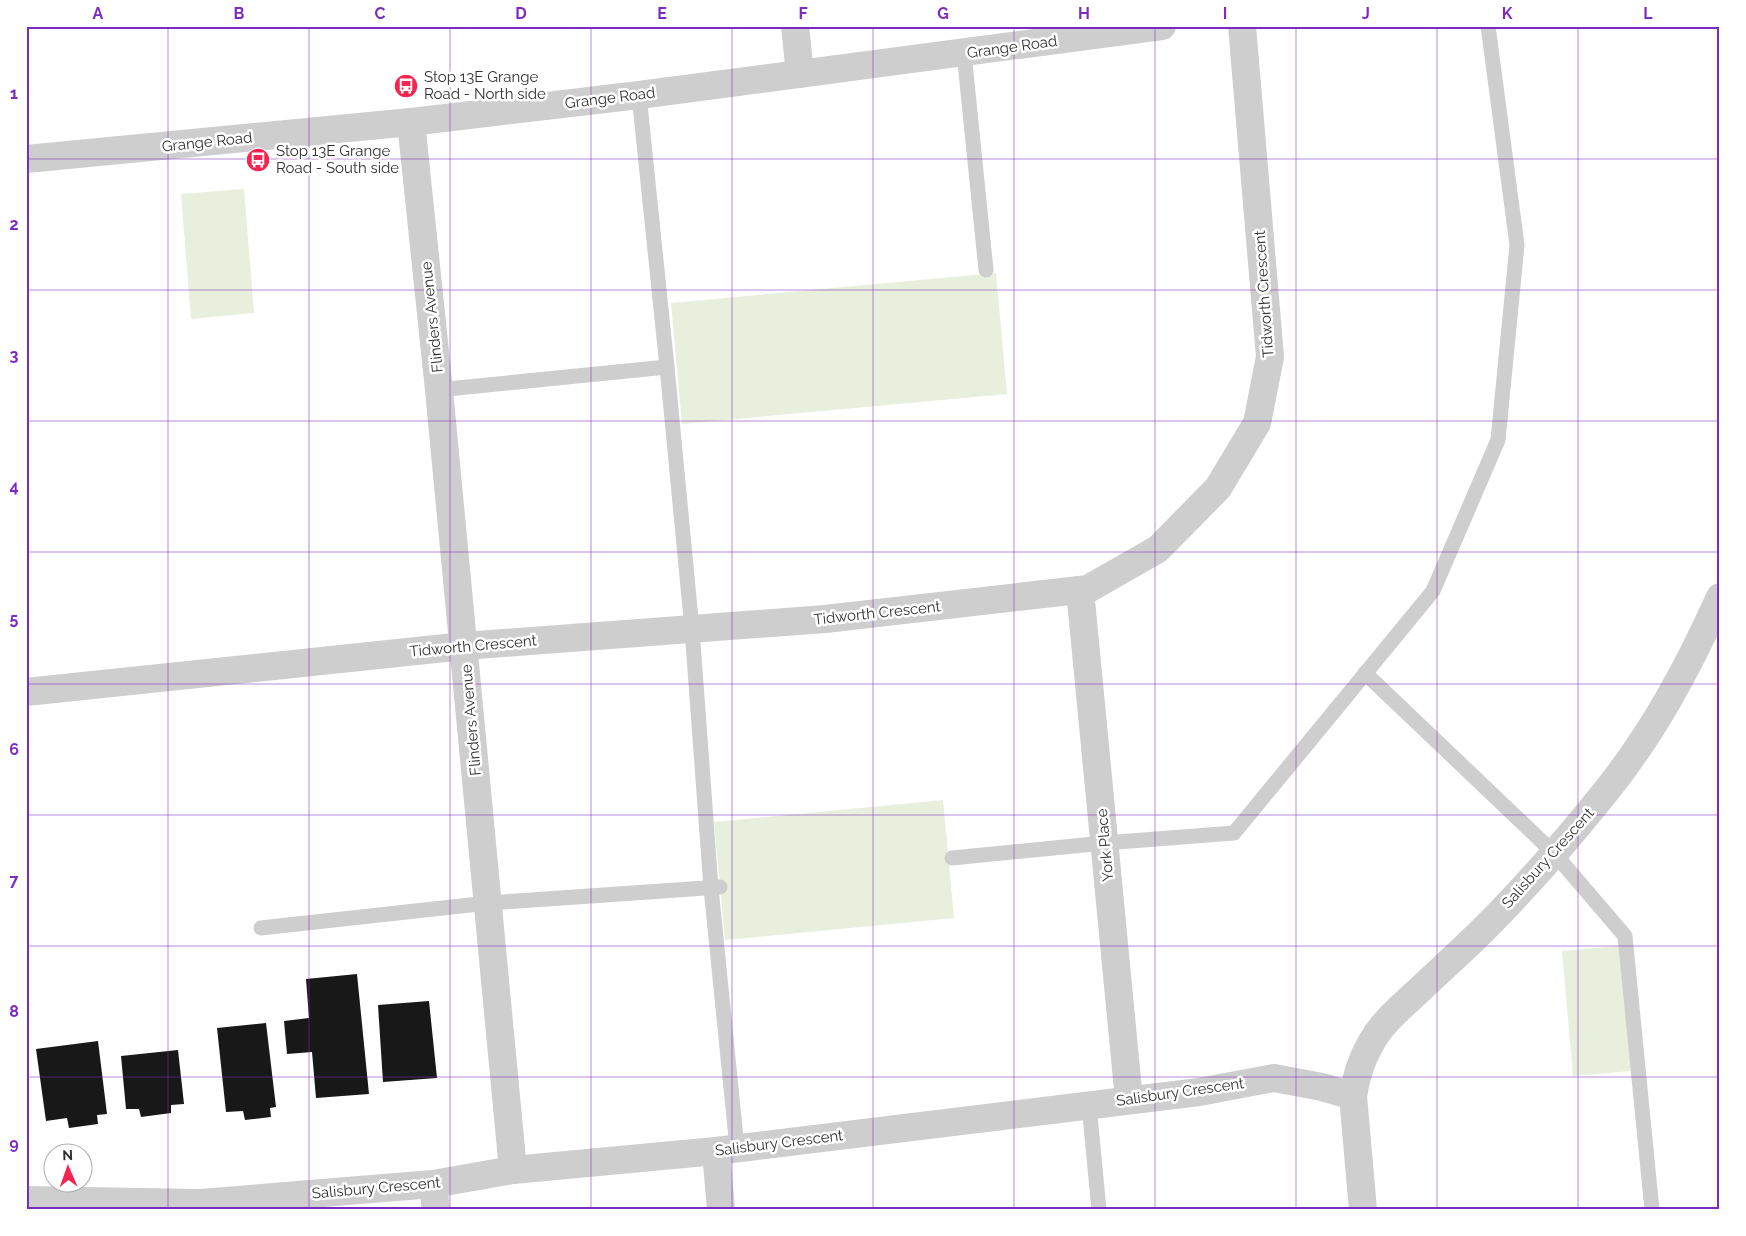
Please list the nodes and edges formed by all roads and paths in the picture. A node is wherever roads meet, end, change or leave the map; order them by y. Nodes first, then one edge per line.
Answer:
1 (795, 26) edge
2 (1162, 26) edge
3 (1242, 26) edge
4 (1488, 26) edge
5 (964, 53) junction
6 (800, 74) junction
7 (639, 95) junction
8 (411, 122) junction
9 (26, 160) edge
10 (986, 270) dead end
11 (667, 367) junction
12 (438, 390) junction
13 (1080, 590) junction
14 (1720, 597) edge
15 (1714, 628) edge
16 (692, 629) junction
17 (464, 646) junction
18 (1365, 673) junction
19 (26, 692) edge
20 (1104, 843) junction
21 (1554, 853) junction
22 (952, 858) dead end
23 (716, 887) junction
24 (488, 903) junction
25 (261, 928) dead end
26 (1129, 1100) junction
27 (1089, 1105) junction
28 (1354, 1108) junction
29 (726, 1149) junction
30 (513, 1170) junction
31 (435, 1197) edge
32 (26, 1200) edge
33 (189, 1206) edge
34 (721, 1210) edge
35 (1099, 1210) edge
36 (1363, 1210) edge
37 (1652, 1210) edge

1 - 6 street
2 - 5 street, Grange Road
3 - 13 street, Tidworth Crescent
4 - 18 lane
5 - 6 street, Grange Road
5 - 10 lane
6 - 7 street, Grange Road
7 - 8 street, Grange Road
7 - 11 lane
8 - 9 street, Grange Road
8 - 12 street, Flinders Avenue
11 - 12 lane
11 - 16 lane
12 - 17 street, Flinders Avenue
13 - 16 street, Tidworth Crescent
13 - 20 street, York Place
14 - 15 street, Salisbury Crescent
15 - 21 street, Salisbury Crescent
16 - 17 street, Tidworth Crescent
16 - 23 lane
17 - 19 street, Tidworth Crescent
17 - 24 street, Flinders Avenue
18 - 20 lane
18 - 21 lane
20 - 22 lane
20 - 26 street, York Place
21 - 28 street, Salisbury Crescent
21 - 37 lane
23 - 24 lane
23 - 29 lane
24 - 25 lane
24 - 30 street, Flinders Avenue
26 - 27 street, Salisbury Crescent
26 - 28 street, Salisbury Crescent
27 - 29 street, Salisbury Crescent
27 - 35 lane
28 - 36 street
29 - 30 street, Salisbury Crescent
29 - 34 street
30 - 31 street, Salisbury Crescent
31 - 33 street, Salisbury Crescent
32 - 33 street, Salisbury Crescent

